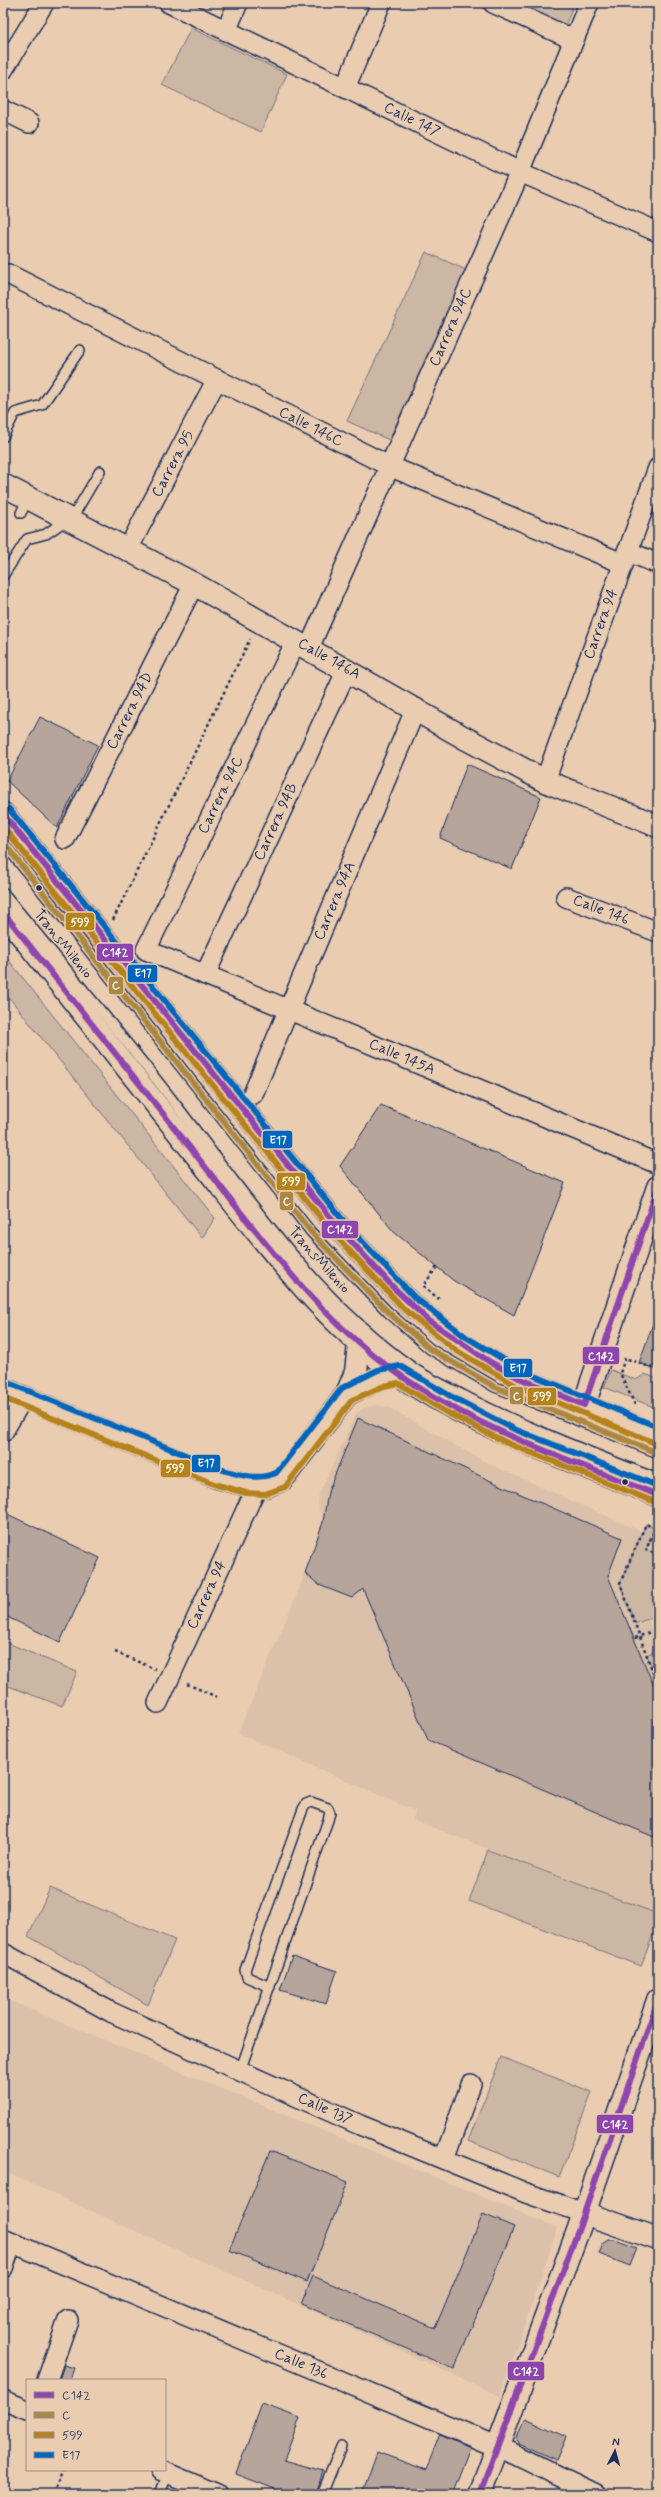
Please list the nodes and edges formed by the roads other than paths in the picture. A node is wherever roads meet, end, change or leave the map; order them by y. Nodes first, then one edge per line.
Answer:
1 (44, 3) edge
2 (169, 3) edge
3 (238, 3) edge
4 (381, 3) edge
5 (493, 3) edge
6 (589, 3) edge
7 (226, 31) junction
8 (574, 40) junction
9 (3, 70) edge
10 (345, 88) junction
11 (3, 110) edge
12 (29, 123) dead end
13 (520, 172) junction
14 (658, 231) edge
15 (8, 274) dead end
16 (80, 350) dead end
17 (217, 380) junction
18 (3, 437) edge
19 (389, 466) junction
20 (658, 468) edge
21 (100, 471) dead end
22 (3, 485) edge
23 (71, 520) junction
24 (128, 550) junction
25 (625, 557) junction
26 (658, 564) edge
27 (3, 576) edge
28 (194, 584) junction
29 (302, 644) junction
30 (347, 670) junction
31 (416, 708) junction
32 (545, 781) junction
33 (3, 814) edge
34 (658, 826) edge
35 (65, 839) dead end
36 (3, 842) edge
37 (3, 892) edge
38 (566, 897) dead end
39 (3, 912) edge
40 (658, 932) edge
41 (146, 950) joint
42 (205, 975) junction
43 (290, 1011) junction
44 (253, 1094) dead end
45 (658, 1164) edge
46 (658, 1186) edge
47 (359, 1344) junction
48 (399, 1374) junction
49 (3, 1389) edge
50 (347, 1394) junction
51 (23, 1398) junction
52 (584, 1405) junction
53 (3, 1432) edge
54 (658, 1436) edge
55 (658, 1453) edge
56 (658, 1479) edge
57 (257, 1486) junction
58 (658, 1495) edge
59 (158, 1704) dead end
60 (3, 1953) edge
61 (270, 1987) junction
62 (658, 2000) edge
63 (240, 2071) junction
64 (471, 2084) dead end
65 (444, 2159) junction
66 (584, 2213) junction
67 (658, 2240) edge
68 (8, 2241) edge
69 (3, 2268) edge
70 (68, 2320) dead end
71 (48, 2379) edge
72 (3, 2400) edge
73 (26, 2410) edge
74 (341, 2447) dead end
75 (499, 2447) junction
76 (164, 2472) edge
77 (160, 2494) edge
78 (217, 2494) edge
79 (322, 2494) edge
80 (480, 2494) edge
81 (596, 2494) edge

1 - 9 street
2 - 7 street, Calle 147
3 - 7 street
4 - 10 street
5 - 8 street
6 - 8 street, Carrera 94C
7 - 10 street, Calle 147
8 - 13 street, Carrera 94C
10 - 13 street, Calle 147
11 - 12 street
13 - 14 street, Calle 147
13 - 19 street, Carrera 94C
15 - 17 street, Calle 146C
16 - 18 lane
17 - 19 street, Calle 146C
17 - 24 street, Carrera 95
19 - 25 street, Calle 146C
19 - 29 street, Carrera 94C
20 - 25 street, Carrera 94
21 - 23 lane
22 - 23 main road, Calle 146A
23 - 24 main road, Calle 146A
23 - 27 lane
24 - 28 main road, Calle 146A
25 - 26 street, Calle 146C
25 - 32 street, Carrera 94
28 - 29 main road, Calle 146A
28 - 35 street, Carrera 94D
29 - 30 main road, Calle 146A
29 - 41 street, Carrera 94C
30 - 31 main road, Calle 146A
30 - 42 street, Carrera 94B
31 - 32 main road, Calle 146A
31 - 43 street, Carrera 94A
32 - 34 main road, Calle 146A
33 - 52 main road
36 - 55 lane, TransMilenio
37 - 56 lane, TransMilenio
38 - 40 street, Calle 146
39 - 47 main road
41 - 42 street, Calle 145A
42 - 43 street, Calle 145A
43 - 44 street, Carrera 94A
43 - 45 street, Calle 145A
46 - 52 main road
47 - 48 main road
47 - 50 main road
48 - 50 main road
48 - 58 main road
49 - 51 main road
50 - 57 main road
51 - 53 street
51 - 57 main road
52 - 54 main road
57 - 59 street, Carrera 94
60 - 63 street, Calle 137
61 - 61 lane
61 - 63 lane
62 - 66 main road
63 - 65 street, Calle 137
64 - 65 street
65 - 66 street, Calle 137
66 - 67 main road, Calle 137
66 - 75 main road
68 - 69 street
68 - 75 street, Calle 136
70 - 71 street
72 - 73 street
74 - 79 lane
75 - 80 main road
75 - 81 street, Calle 136
76 - 77 lane
76 - 78 street

